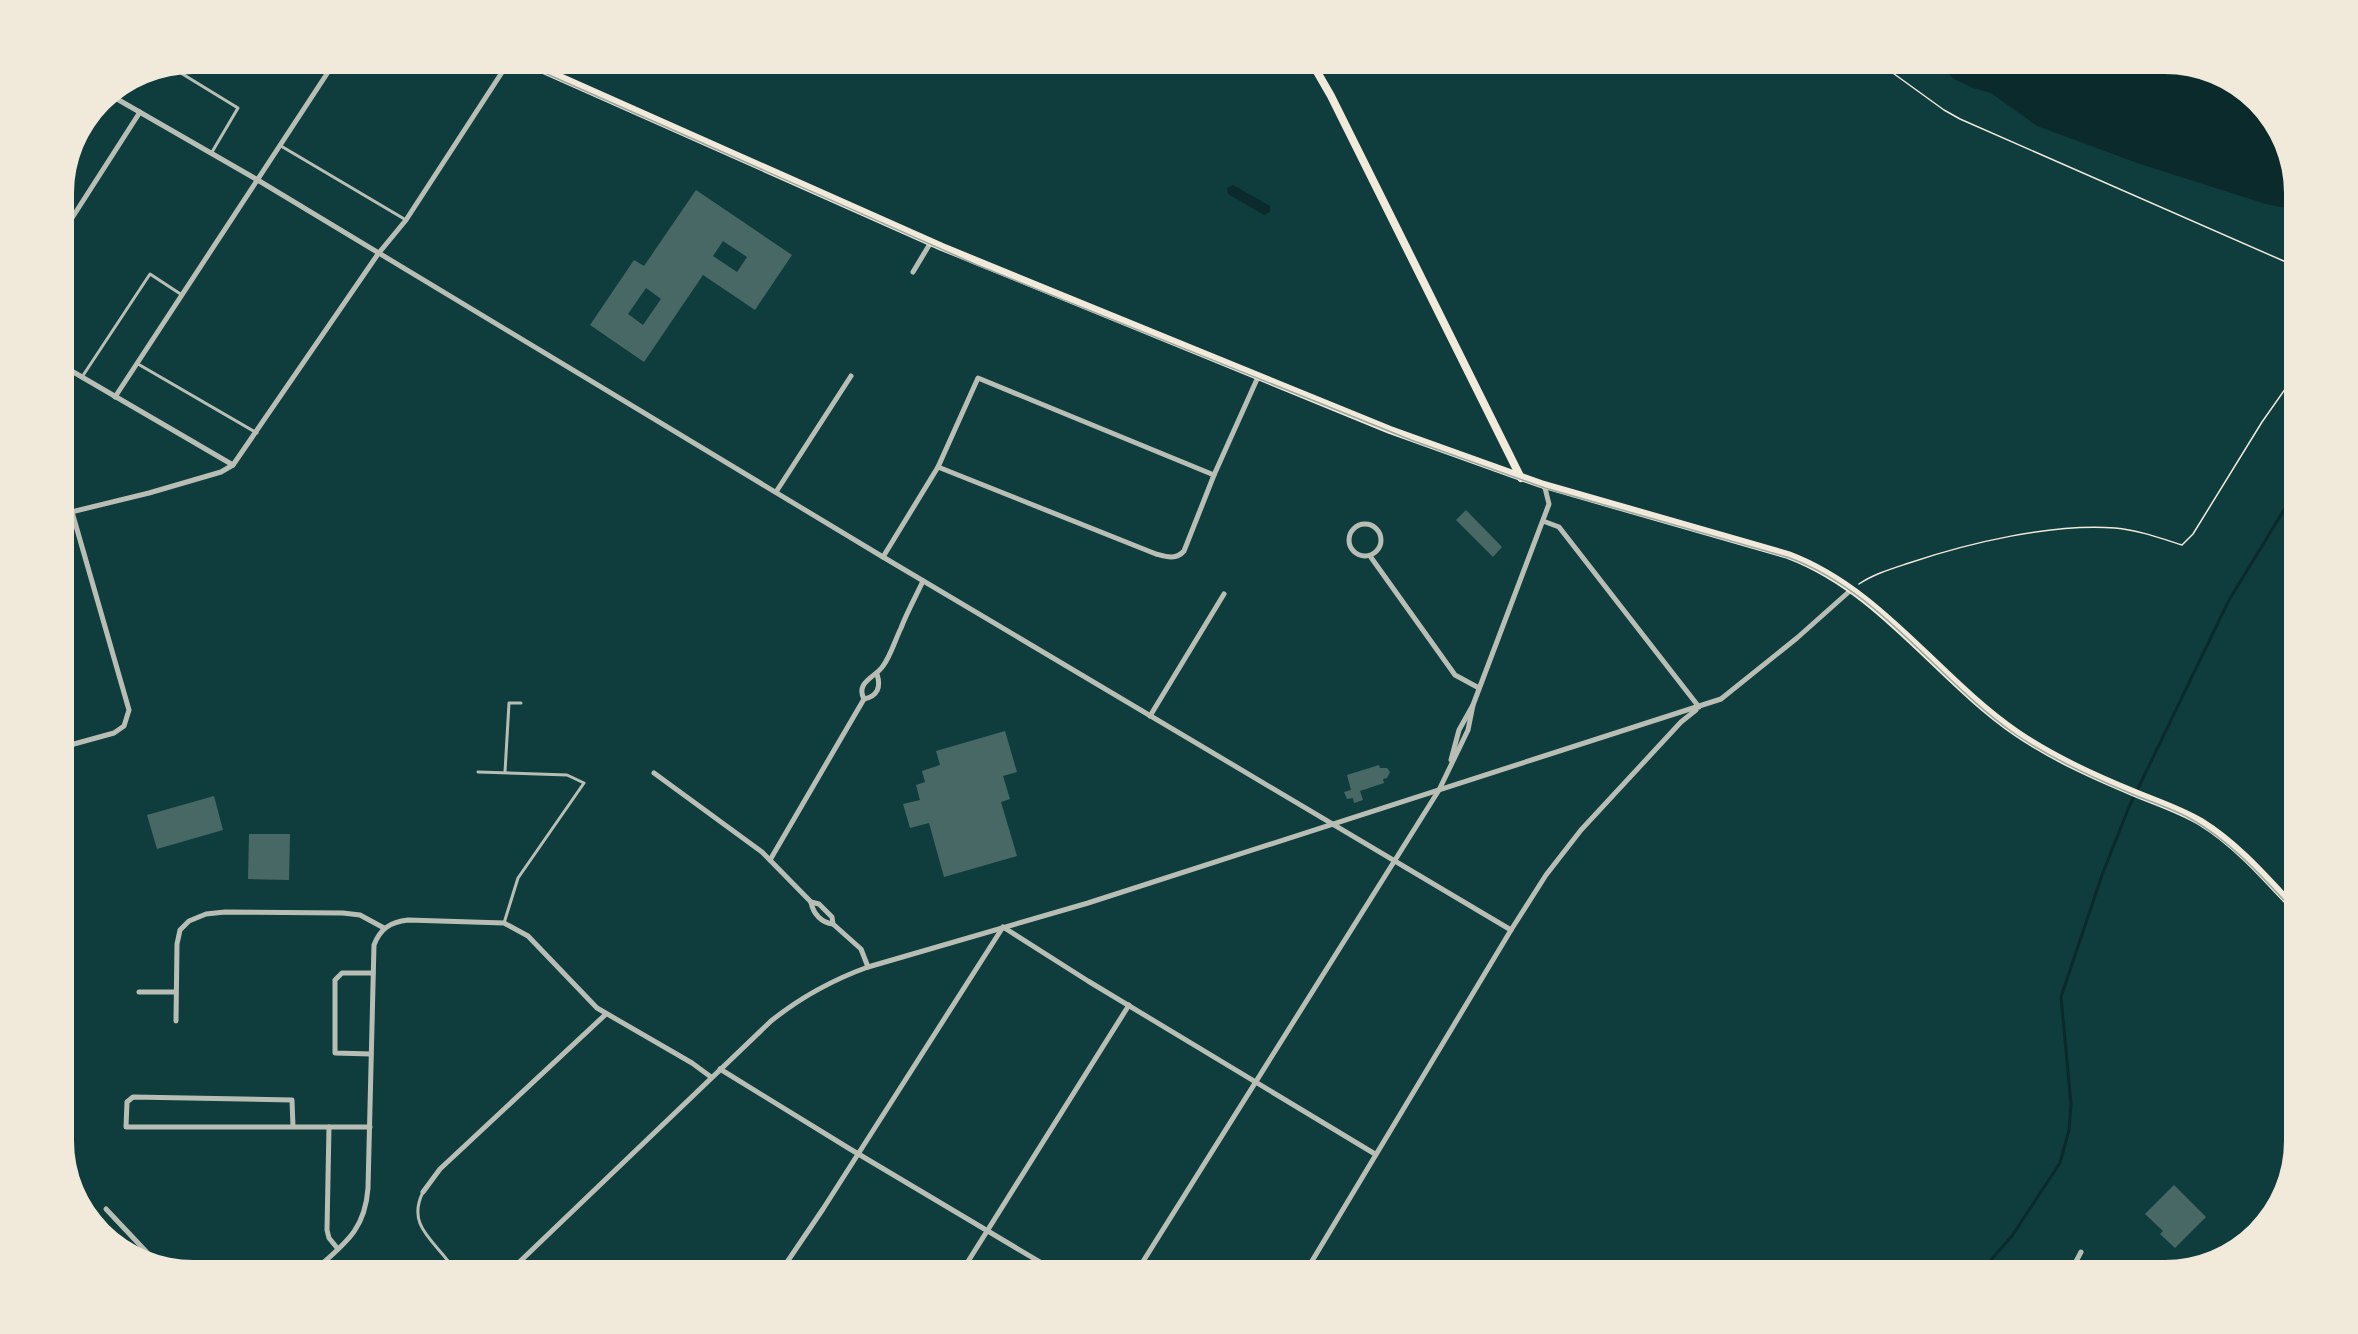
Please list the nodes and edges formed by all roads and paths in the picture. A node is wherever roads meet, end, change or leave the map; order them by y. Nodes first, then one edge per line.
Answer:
1 (1318, 73) edge
2 (1894, 73) edge
3 (183, 74) edge
4 (327, 74) edge
5 (501, 74) edge
6 (552, 74) edge
7 (119, 99) edge
8 (140, 112) junction
9 (280, 145) junction
10 (211, 153) junction
11 (256, 179) junction
12 (74, 216) edge
13 (406, 220) junction
14 (931, 242) junction
15 (378, 254) junction
16 (2284, 261) edge
17 (913, 272) dead end
18 (182, 295) junction
19 (136, 363) junction
20 (74, 372) edge
21 (851, 376) dead end
22 (82, 377) junction
23 (1258, 377) junction
24 (2284, 391) edge
25 (116, 397) junction
26 (257, 433) junction
27 (233, 465) junction
28 (938, 467) junction
29 (1214, 475) junction
30 (1521, 478) junction
31 (1541, 484) junction
32 (776, 492) junction
33 (74, 511) edge
34 (74, 519) edge
35 (1543, 521) junction
36 (1370, 556) junction
37 (883, 557) junction
38 (923, 581) junction
39 (1852, 589) junction
40 (1224, 594) dead end
41 (877, 674) junction
42 (1479, 688) junction
43 (864, 699) junction
44 (521, 704) dead end
45 (1699, 707) junction
46 (1150, 716) junction
47 (74, 744) edge
48 (478, 772) dead end
49 (505, 772) junction
50 (654, 773) dead end
51 (1439, 790) junction
52 (1331, 824) junction
53 (770, 860) junction
54 (1394, 862) junction
55 (2284, 898) edge
56 (504, 923) junction
57 (1004, 927) junction
58 (384, 928) junction
59 (1511, 930) junction
60 (867, 967) junction
61 (373, 973) junction
62 (139, 992) dead end
63 (175, 992) junction
64 (1129, 1005) junction
65 (606, 1014) junction
66 (176, 1021) dead end
67 (371, 1054) junction
68 (720, 1069) junction
69 (711, 1077) junction
70 (1257, 1080) junction
71 (293, 1127) junction
72 (329, 1127) junction
73 (370, 1127) junction
74 (859, 1154) junction
75 (1376, 1154) junction
76 (423, 1192) joint
77 (106, 1209) dead end
78 (988, 1230) junction
79 (338, 1249) junction
80 (145, 1250) edge
81 (2081, 1252) dead end
82 (326, 1260) edge
83 (447, 1260) edge
84 (521, 1260) edge
85 (788, 1260) edge
86 (969, 1260) edge
87 (1037, 1260) edge
88 (1144, 1260) edge
89 (1313, 1260) edge
90 (2077, 1260) edge

1 - 30 main road
2 - 16 path
3 - 10 lane
4 - 9 street
5 - 13 street
6 - 14 main road
7 - 8 street
8 - 10 street
8 - 12 street
9 - 11 street
9 - 13 lane
10 - 11 street
11 - 15 street
11 - 18 street
13 - 15 street
14 - 17 street
14 - 23 main road
15 - 26 street
15 - 32 street
18 - 19 street
18 - 22 lane
19 - 25 street
19 - 26 lane
20 - 22 street
21 - 32 street
22 - 25 street
23 - 29 street
23 - 30 main road
24 - 39 path
25 - 27 street
26 - 27 street
27 - 33 street
28 - 29 street
28 - 29 street
28 - 37 street
30 - 31 main road
31 - 35 street
31 - 39 main road
32 - 37 street
34 - 47 street
35 - 42 street
35 - 45 street
36 - 36 street
36 - 42 street
37 - 38 street
38 - 41 street
38 - 46 street
39 - 45 street
39 - 55 main road
40 - 46 street
41 - 43 street
41 - 43 street
42 - 51 street
43 - 53 street
44 - 49 lane
45 - 51 street
45 - 59 street
46 - 52 street
48 - 49 lane
49 - 56 lane
50 - 53 street
51 - 52 street
51 - 54 street
52 - 54 street
52 - 57 street
53 - 60 street
54 - 59 street
54 - 70 street
56 - 58 street
56 - 65 street
57 - 60 street
57 - 64 street
57 - 74 street
58 - 61 street
58 - 63 street
59 - 75 street
60 - 68 street
61 - 67 street
61 - 67 street
62 - 63 street
63 - 66 street
64 - 70 street
64 - 78 street
65 - 69 street
65 - 76 street
67 - 73 street
68 - 69 street
68 - 74 street
69 - 84 street
70 - 75 street
70 - 88 street
71 - 71 street
71 - 72 street
72 - 73 street
72 - 79 street
73 - 79 street
74 - 78 street
74 - 85 street
75 - 89 street
76 - 83 lane
77 - 80 street
78 - 86 street
78 - 87 street
79 - 82 street
81 - 90 street

